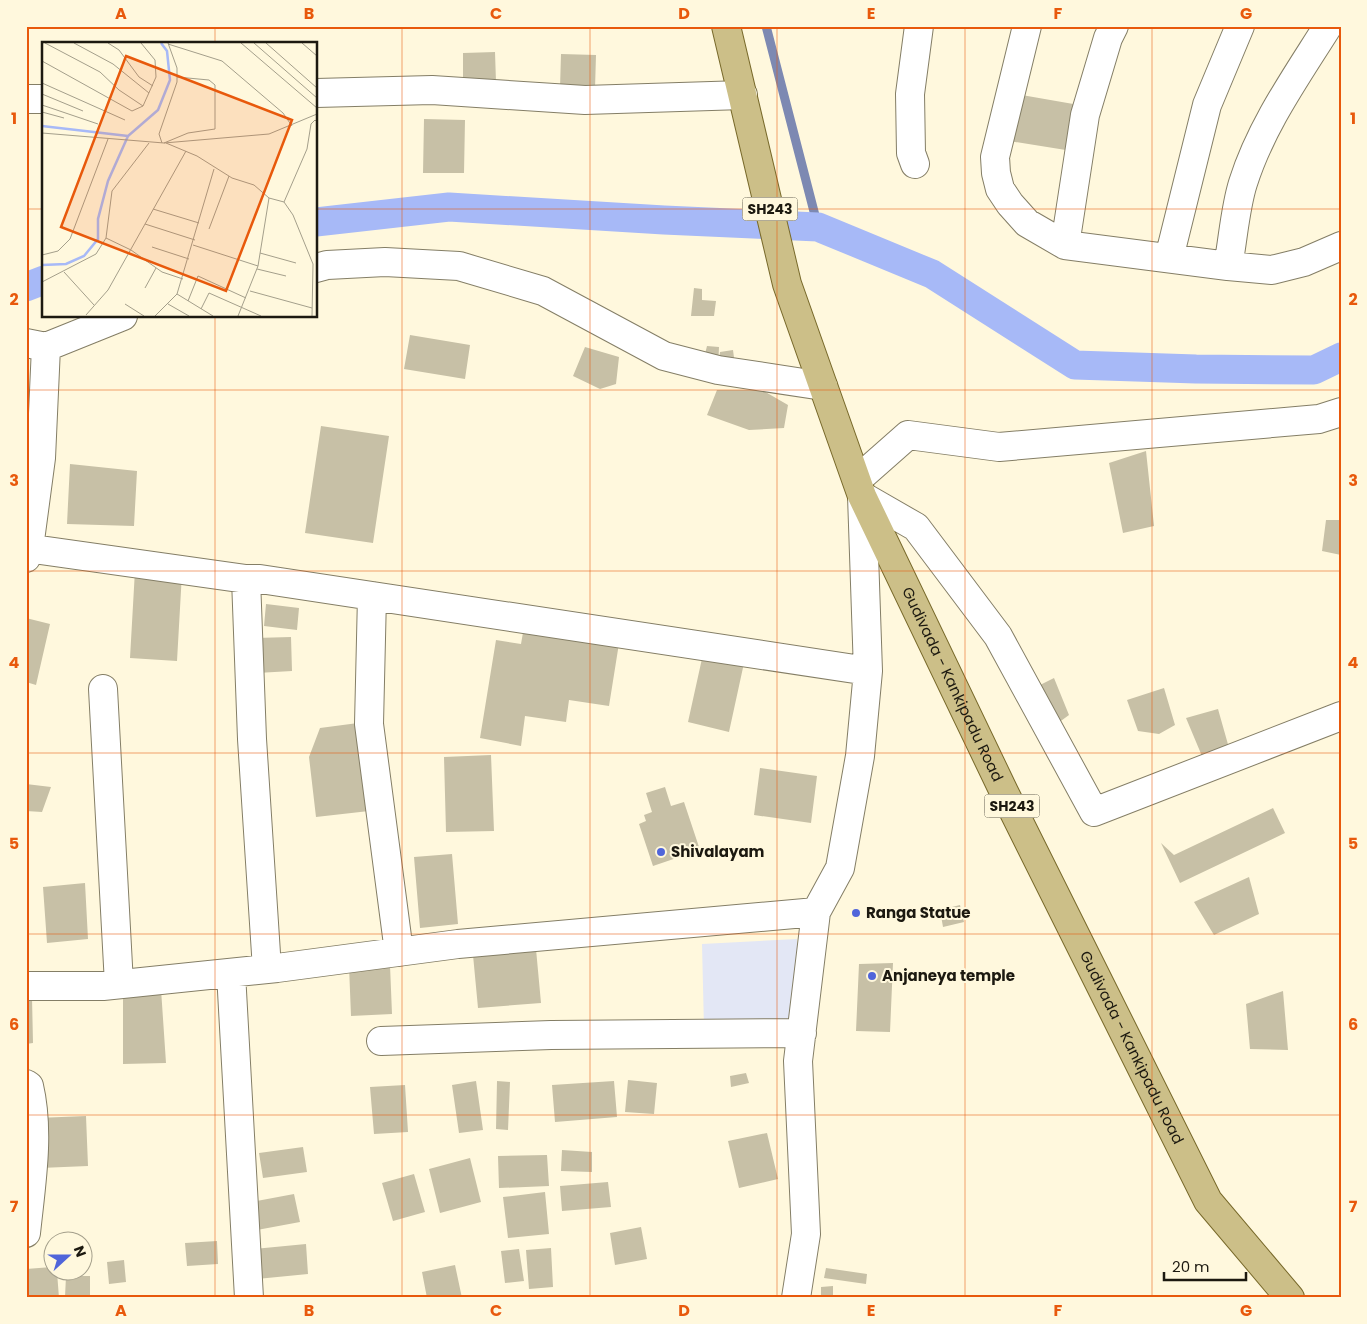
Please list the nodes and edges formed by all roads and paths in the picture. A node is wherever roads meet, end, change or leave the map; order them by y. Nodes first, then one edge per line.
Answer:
1 (726, 26) edge
2 (919, 26) edge
3 (1027, 26) edge
4 (1114, 26) edge
5 (1240, 26) edge
6 (1328, 26) edge
7 (318, 93) edge
8 (26, 99) edge
9 (42, 99) edge
10 (748, 114) junction
11 (915, 164) dead end
12 (1065, 245) junction
13 (1341, 246) edge
14 (1169, 258) junction
15 (1228, 266) junction
16 (318, 268) edge
17 (117, 318) edge
18 (36, 345) edge
19 (823, 386) junction
20 (1341, 412) edge
21 (859, 488) junction
22 (27, 551) edge
23 (246, 579) junction
24 (372, 596) junction
25 (868, 671) junction
26 (103, 689) dead end
27 (1341, 716) edge
28 (816, 912) junction
29 (399, 952) junction
30 (267, 969) junction
31 (231, 973) junction
32 (119, 984) junction
33 (26, 986) edge
34 (802, 1033) junction
35 (381, 1041) dead end
36 (26, 1084) edge
37 (26, 1233) edge
38 (249, 1298) edge
39 (796, 1298) edge
40 (1290, 1298) edge

1 - 10 main road, SH243
2 - 11 street
3 - 12 street
4 - 12 street
5 - 14 street
6 - 15 street
7 - 10 street
8 - 9 street
10 - 19 main road, Gudivada - Kankipadu Road / SH243
12 - 14 street
13 - 15 street
14 - 15 street
16 - 19 street
17 - 18 street
18 - 22 street
19 - 21 main road, Gudivada - Kankipadu Road / SH243
20 - 21 street
21 - 25 street
21 - 27 street
21 - 40 main road, Gudivada - Kankipadu Road / SH243
22 - 23 street
23 - 24 street
23 - 30 street
24 - 25 street
24 - 29 street
25 - 28 street
26 - 32 street
28 - 29 street
28 - 34 street
29 - 30 street
30 - 31 street
31 - 32 street
31 - 38 street
32 - 33 street
34 - 35 street
34 - 39 street
36 - 37 street

